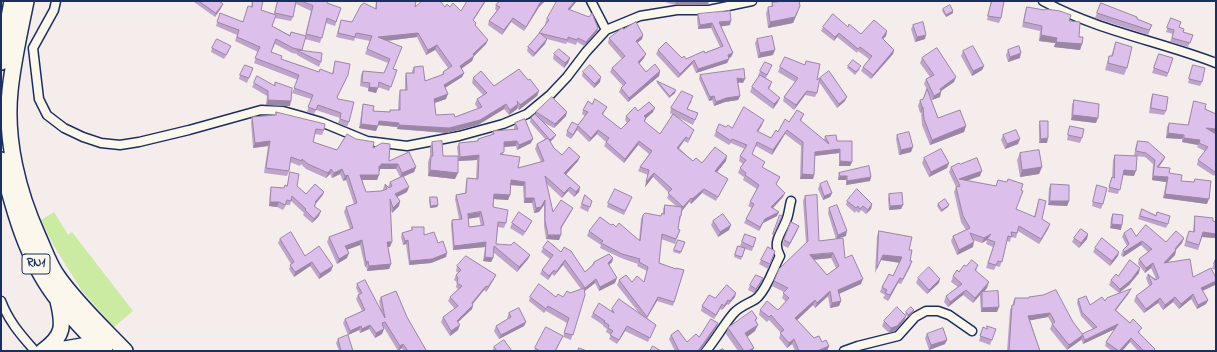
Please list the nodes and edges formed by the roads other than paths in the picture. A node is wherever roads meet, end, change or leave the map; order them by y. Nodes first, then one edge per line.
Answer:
1 (12, 1) edge
2 (26, 1) edge
3 (56, 1) edge
4 (591, 1) edge
5 (752, 1) edge
6 (1043, 1) edge
7 (606, 30) junction
8 (17, 43) junction
9 (33, 48) junction
10 (1, 62) edge
11 (1216, 63) edge
12 (1, 160) edge
13 (791, 201) dead end
14 (58, 300) junction
15 (1, 302) edge
16 (972, 331) dead end
17 (104, 350) edge
18 (35, 351) edge
19 (43, 351) edge
20 (52, 351) edge
21 (125, 351) edge
22 (706, 351) edge
23 (844, 351) edge

1 - 10 highway
2 - 8 highway, RN1
3 - 9 street
4 - 7 street
5 - 7 street
6 - 11 street
7 - 9 street
8 - 9 street
8 - 21 highway, RN1
12 - 14 highway, RN1
13 - 22 street
14 - 17 highway, RN1
14 - 19 highway
15 - 18 street
16 - 23 street
17 - 20 highway

